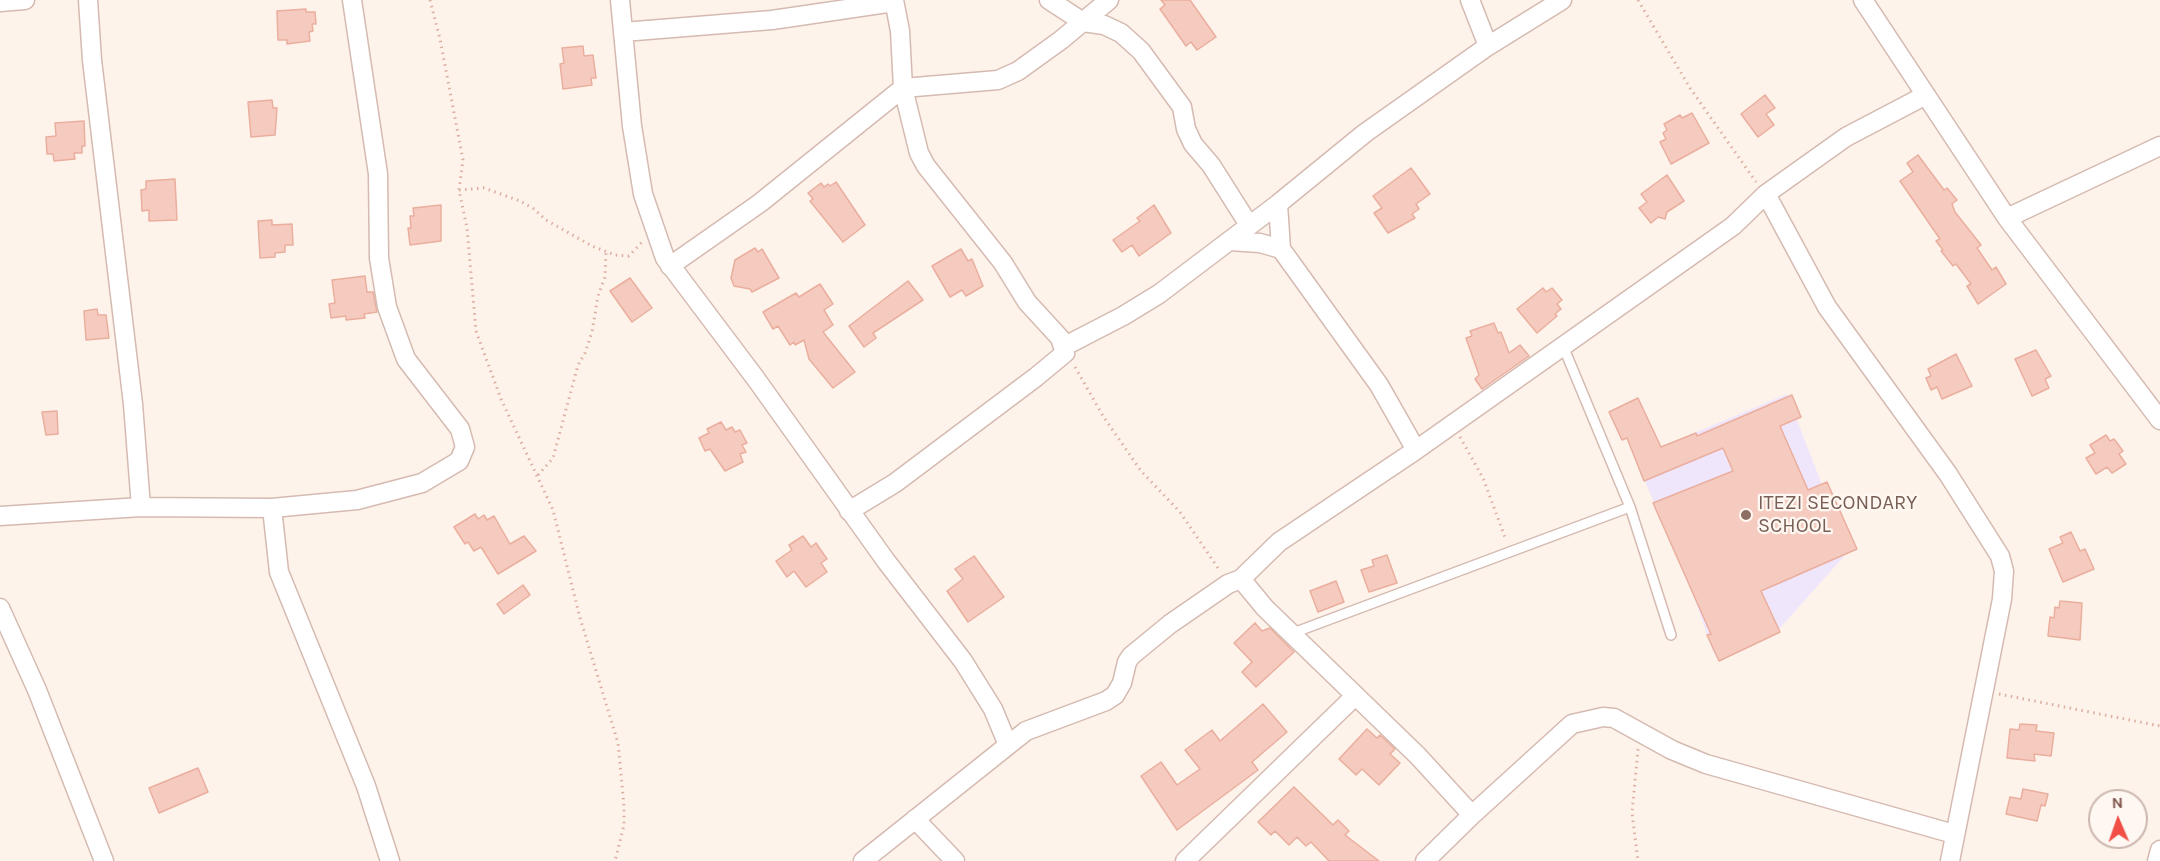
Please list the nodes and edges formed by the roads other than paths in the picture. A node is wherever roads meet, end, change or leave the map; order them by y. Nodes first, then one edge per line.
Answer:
1 (25, 0) edge
2 (88, 0) edge
3 (352, 0) edge
4 (620, 0) edge
5 (1049, 0) edge
6 (1109, 0) edge
7 (1470, 0) edge
8 (1562, 0) edge
9 (1863, 0) edge
10 (894, 1) edge
11 (0, 2) edge
12 (1083, 22) junction
13 (623, 32) junction
14 (1488, 45) junction
15 (903, 88) junction
16 (1926, 94) junction
17 (2160, 146) edge
18 (1766, 194) junction
19 (1278, 204) junction
20 (2007, 218) junction
21 (1249, 225) junction
22 (1229, 241) junction
23 (1281, 249) junction
24 (670, 266) junction
25 (1563, 346) junction
26 (1064, 350) junction
27 (2160, 420) edge
28 (1416, 450) junction
29 (141, 507) junction
30 (1630, 507) junction
31 (272, 508) junction
32 (849, 511) junction
33 (0, 516) edge
34 (1235, 581) junction
35 (0, 608) edge
36 (1293, 633) junction
37 (1671, 635) dead end
38 (1355, 696) junction
39 (1008, 745) junction
40 (1472, 815) junction
41 (915, 819) junction
42 (1954, 834) junction
43 (2160, 850) edge
44 (104, 861) edge
45 (390, 861) edge
46 (863, 861) edge
47 (955, 861) edge
48 (1185, 861) edge
49 (1425, 861) edge
50 (1950, 861) edge
51 (2157, 861) edge

1 - 11 street
2 - 29 street
3 - 31 street
4 - 13 street
5 - 12 street
6 - 12 street
7 - 14 street
8 - 14 street
9 - 16 street
10 - 13 street
10 - 15 street
12 - 15 street
12 - 21 street
13 - 24 street
14 - 19 street
15 - 24 street
15 - 26 street
16 - 18 street
16 - 20 street
17 - 20 street
18 - 25 street
18 - 42 street
19 - 21 street
19 - 23 street
20 - 27 street
21 - 22 street
22 - 23 street
22 - 26 street
23 - 28 street
24 - 32 street
25 - 28 street
25 - 30 lane
26 - 32 street
28 - 34 street
29 - 31 street
29 - 33 street
30 - 36 lane
30 - 37 lane
31 - 45 street
32 - 39 street
34 - 36 street
34 - 39 street
35 - 44 street
36 - 38 street
38 - 40 street
38 - 48 street
39 - 41 street
40 - 42 street
40 - 49 street
41 - 46 street
41 - 47 street
42 - 50 street
43 - 51 street

